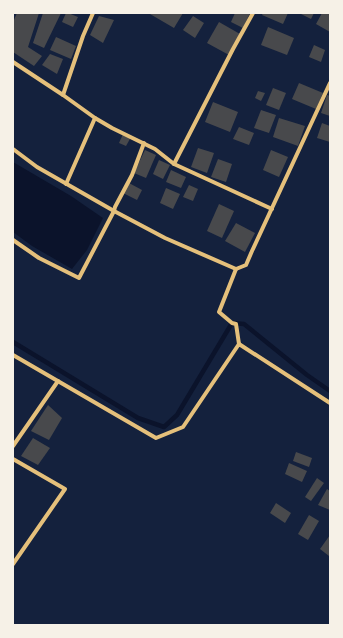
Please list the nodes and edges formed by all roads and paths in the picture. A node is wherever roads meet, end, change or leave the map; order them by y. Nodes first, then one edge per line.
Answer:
1 (93, 13) edge
2 (253, 13) edge
3 (13, 62) edge
4 (330, 83) edge
5 (63, 95) junction
6 (95, 118) junction
7 (144, 143) junction
8 (13, 149) edge
9 (174, 164) junction
10 (66, 184) junction
11 (272, 209) junction
12 (114, 211) junction
13 (13, 240) edge
14 (236, 269) junction
15 (239, 344) junction
16 (13, 355) edge
17 (58, 381) junction
18 (330, 403) edge
19 (13, 446) edge
20 (13, 459) edge
21 (13, 564) edge

1 - 5 street
2 - 9 street
3 - 5 street
4 - 11 street
5 - 6 street
6 - 7 street
6 - 10 street
7 - 9 street
7 - 12 street
8 - 10 street
9 - 11 street
10 - 12 street
11 - 14 street
12 - 13 street
12 - 14 street
14 - 15 street
15 - 17 street
15 - 18 street
16 - 17 street
17 - 19 street
20 - 21 street

